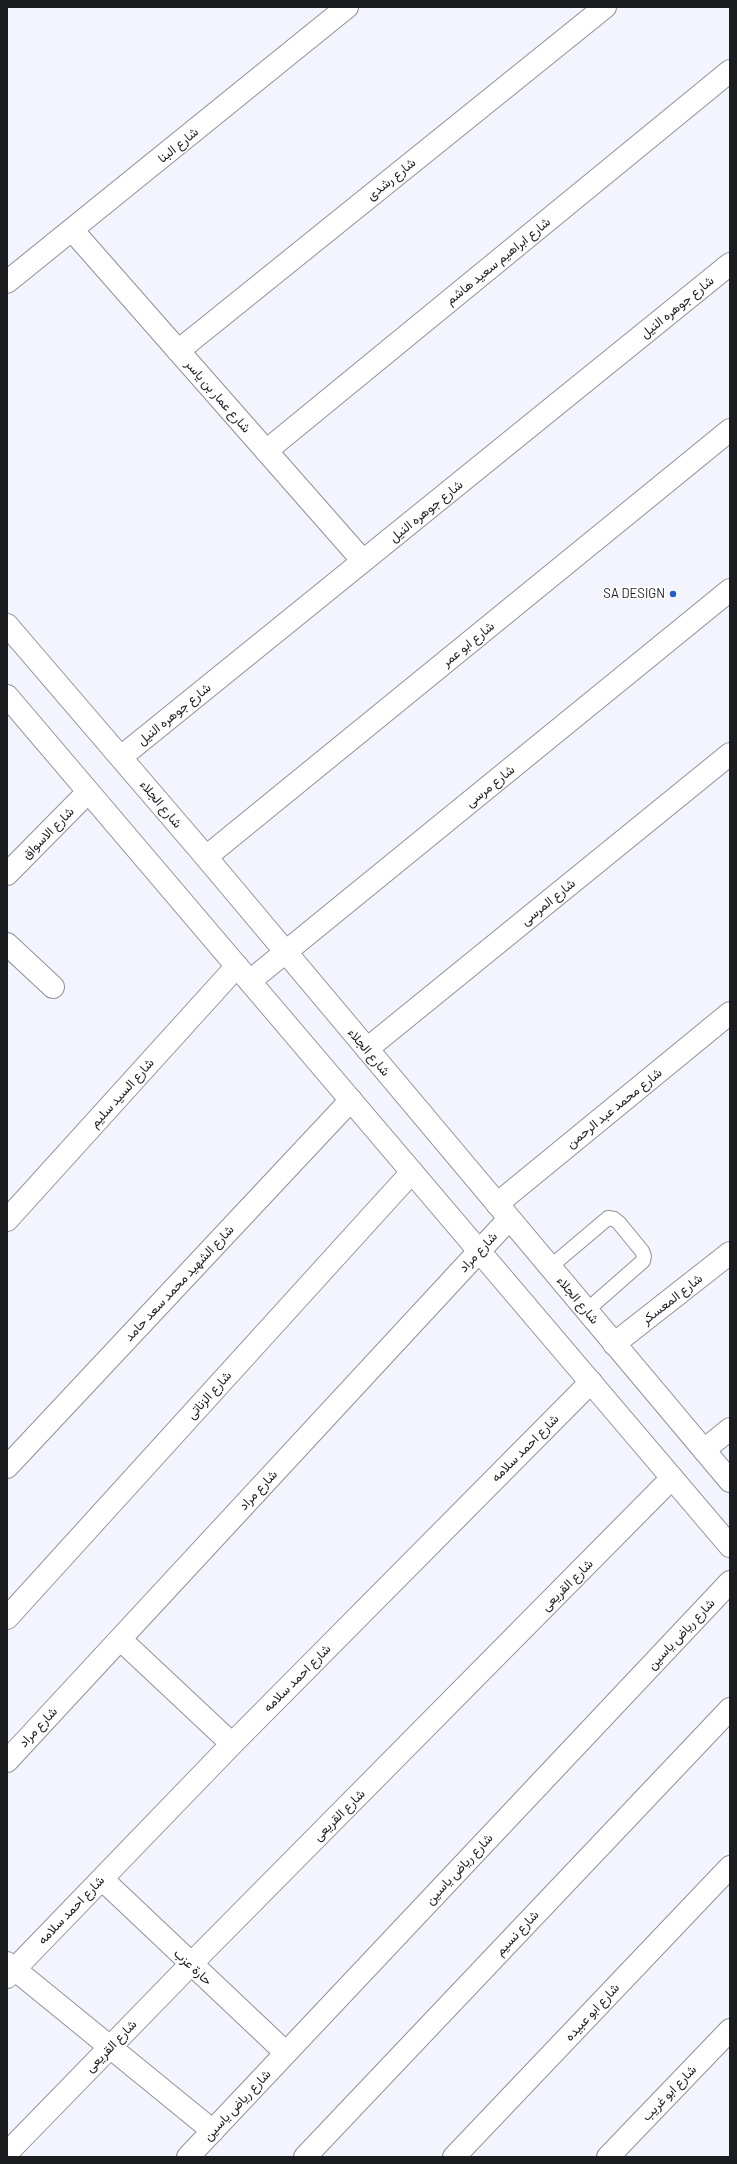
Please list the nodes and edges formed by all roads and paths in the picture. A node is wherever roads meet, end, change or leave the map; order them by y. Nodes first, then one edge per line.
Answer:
1 (347, 7) edge
2 (605, 7) edge
3 (730, 71) edge
4 (73, 230) junction
5 (730, 264) edge
6 (7, 282) edge
7 (178, 351) junction
8 (730, 430) edge
9 (266, 452) junction
10 (363, 561) junction
11 (730, 590) edge
12 (7, 625) edge
13 (7, 696) edge
14 (730, 754) edge
15 (121, 757) junction
16 (88, 792) junction
17 (206, 857) junction
18 (7, 874) edge
19 (7, 944) edge
20 (286, 953) junction
21 (243, 974) junction
22 (53, 987) dead end
23 (730, 1013) edge
24 (367, 1049) junction
25 (351, 1100) junction
26 (412, 1172) junction
27 (503, 1211) junction
28 (7, 1220) edge
29 (480, 1251) junction
30 (730, 1253) edge
31 (550, 1267) junction
32 (586, 1311) junction
33 (614, 1344) junction
34 (591, 1382) junction
35 (730, 1429) edge
36 (704, 1450) junction
37 (7, 1467) edge
38 (672, 1478) junction
39 (730, 1481) edge
40 (730, 1546) edge
41 (730, 1582) edge
42 (7, 1618) edge
43 (120, 1639) junction
44 (730, 1709) edge
45 (232, 1744) junction
46 (7, 1761) edge
47 (730, 1867) edge
48 (102, 1879) junction
49 (191, 1964) junction
50 (9, 1970) edge
51 (730, 2030) edge
52 (110, 2047) junction
53 (286, 2053) junction
54 (213, 2131) junction
55 (7, 2154) edge
56 (188, 2157) edge
57 (305, 2157) edge
58 (454, 2157) edge
59 (608, 2157) edge

1 - 4 street, شارع البنا
2 - 7 street, شارع رشدى
3 - 9 street, شارع ابراهيم سعيد هاشم
4 - 6 street, شارع البنا
4 - 7 street, شارع عمار بن ياسر
5 - 10 street, شارع جوهره النيل
7 - 9 street, شارع عمار بن ياسر
8 - 17 street, شارع ابو عمر
9 - 10 street, شارع عمار بن ياسر
10 - 15 street, شارع جوهره النيل
11 - 20 street, شارع مرسى
12 - 15 street, شارع الجلاء
13 - 16 street
14 - 24 street, شارع المرسى
15 - 17 street, شارع الجلاء
16 - 18 street, شارع الاسواق
16 - 21 street
17 - 20 street, شارع الجلاء
19 - 22 street
20 - 21 street, شارع مرسى
20 - 24 street, شارع الجلاء
21 - 25 street
21 - 28 street, شارع السيد سليم
23 - 27 street, شارع محمد عبد الرحمن
24 - 27 street, شارع الجلاء
25 - 26 street
25 - 37 street, شارع الشهيد محمد سعد حامد
26 - 29 street
26 - 42 street, شارع الزناتى
27 - 29 street, شارع مراد
27 - 31 street, شارع الجلاء
29 - 34 street
29 - 43 street, شارع مراد
30 - 33 street, شارع المعسكر
31 - 32 street, شارع الجلاء
31 - 32 lane
32 - 33 street, شارع الجلاء
33 - 36 street, شارع الجلاء
34 - 38 street
34 - 45 street, شارع احمد سلامه
35 - 36 street
36 - 39 street, شارع الجلاء
38 - 40 street
38 - 49 street, شارع القريعى
41 - 53 street, شارع رياض ياسين
43 - 45 street
43 - 46 street, شارع مراد
44 - 57 street, شارع نسيم
45 - 48 street, شارع احمد سلامه
47 - 58 street, شارع ابو عبيده
48 - 49 street, حارة عزب
48 - 50 street, شارع احمد سلامه
49 - 52 street, شارع القريعى
49 - 53 street, حارة عزب
50 - 52 street
51 - 59 street, شارع ابو غريب
52 - 54 street
52 - 55 street, شارع القريعى
53 - 54 street, شارع رياض ياسين
54 - 56 street, شارع رياض ياسين

